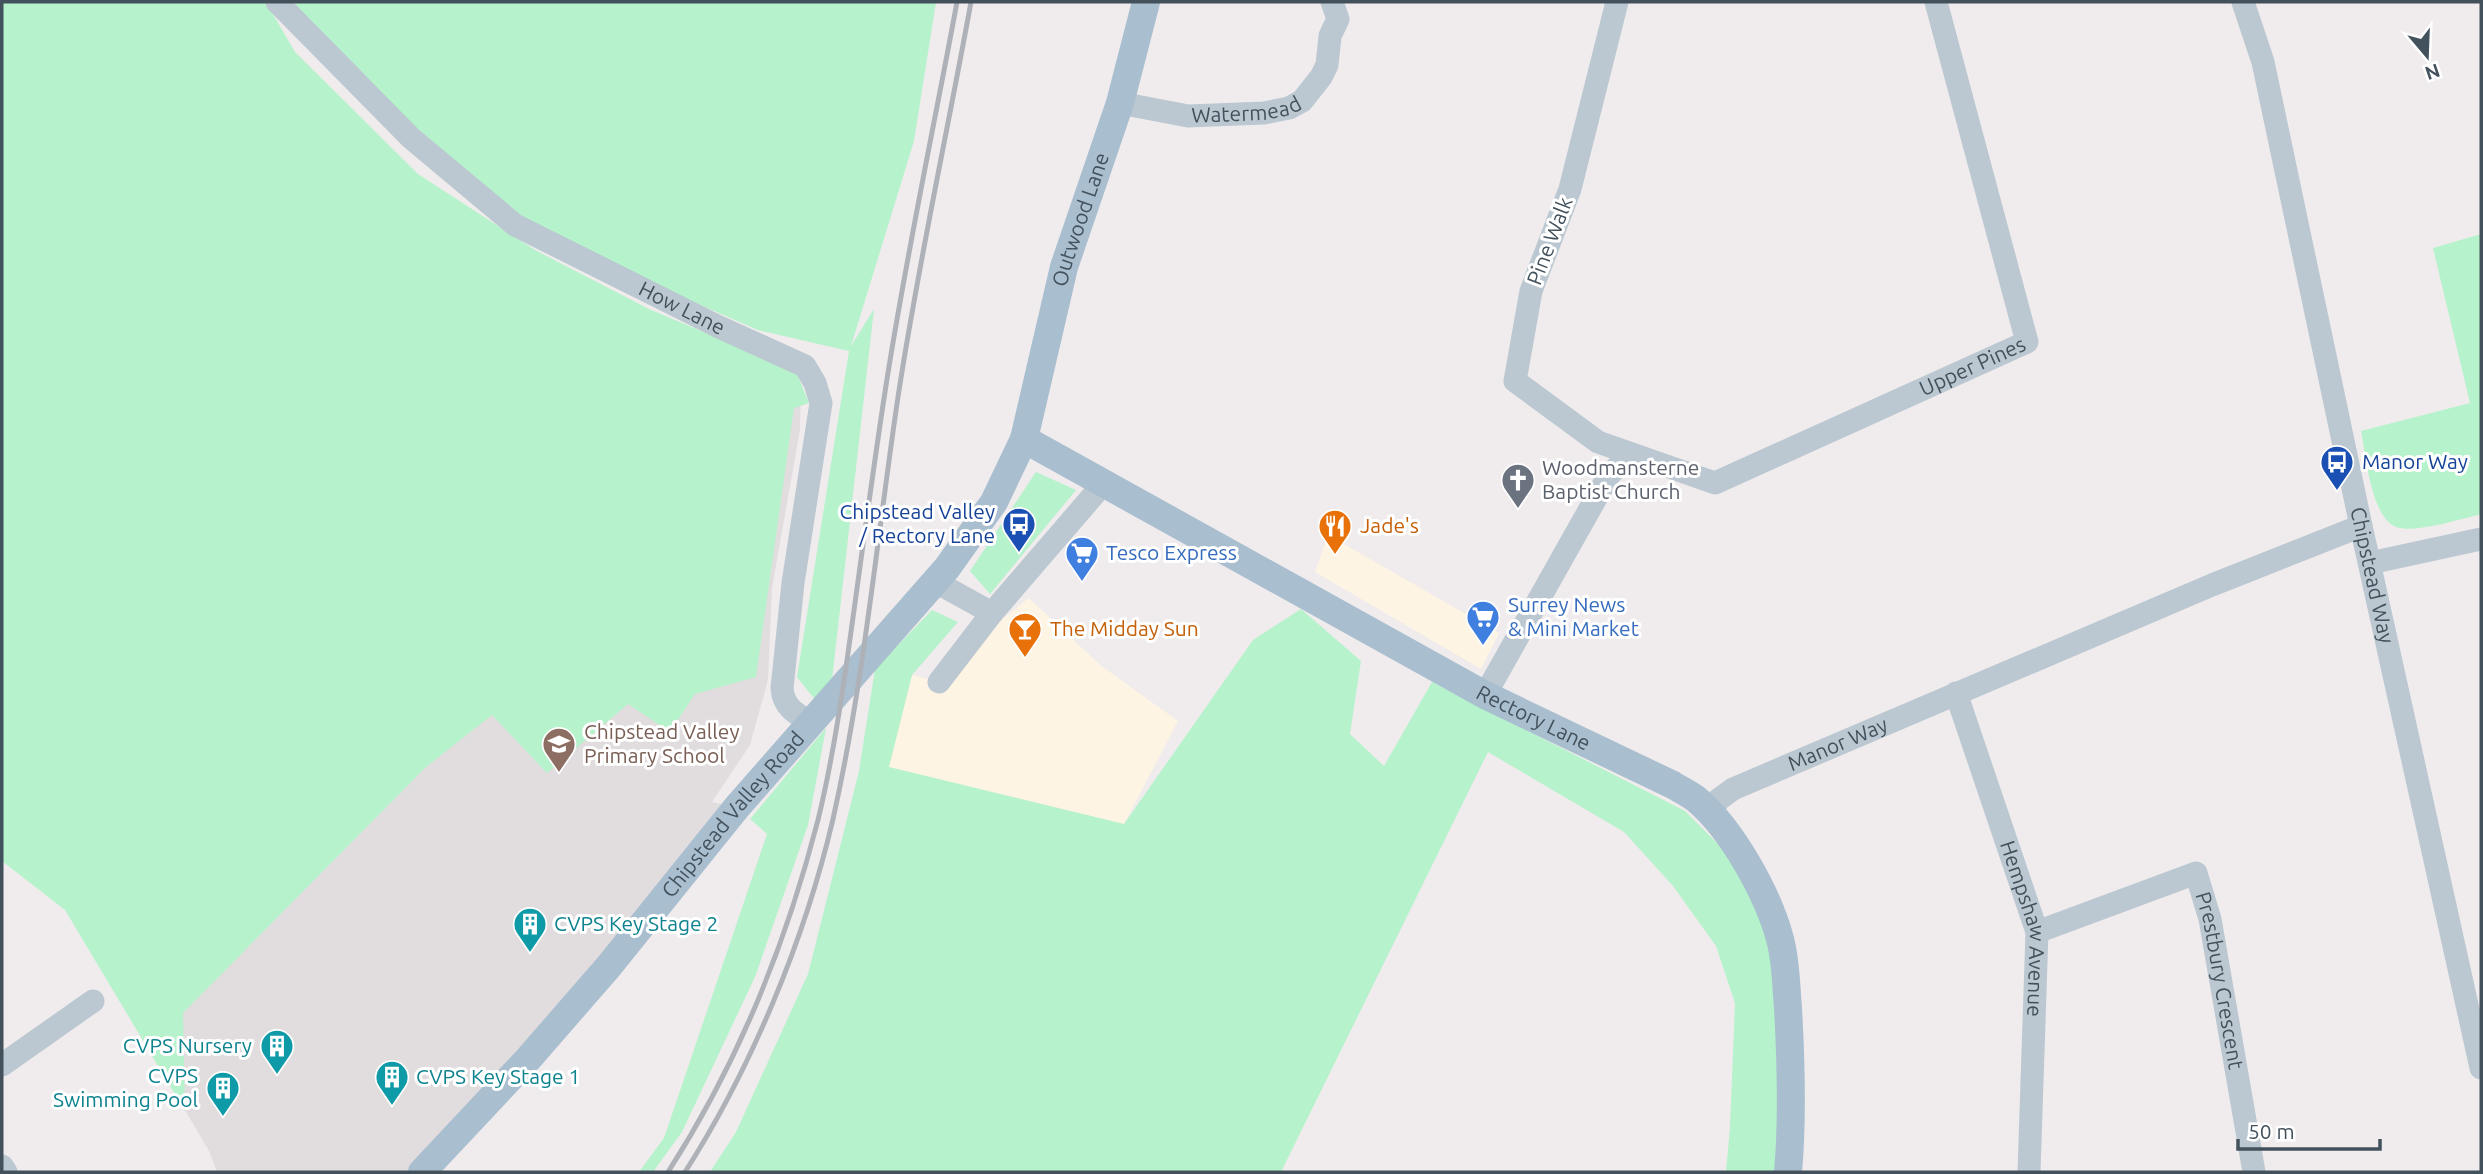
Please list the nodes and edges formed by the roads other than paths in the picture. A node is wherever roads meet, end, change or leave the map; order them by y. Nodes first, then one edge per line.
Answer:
1 (276, 2) edge
2 (1146, 2) edge
3 (1332, 2) edge
4 (1617, 2) edge
5 (1936, 2) edge
6 (2243, 2) edge
7 (1120, 103) junction
8 (1024, 439) junction
9 (1598, 442) junction
10 (1631, 454) junction
11 (1609, 475) junction
12 (1104, 484) junction
13 (2361, 526) junction
14 (2481, 539) edge
15 (2370, 563) junction
16 (934, 582) junction
17 (992, 613) junction
18 (939, 681) dead end
19 (1956, 693) junction
20 (1485, 695) junction
21 (811, 722) junction
22 (1711, 815) junction
23 (2037, 932) junction
24 (93, 1001) dead end
25 (2474, 1004) edge
26 (2, 1065) edge
27 (2481, 1068) edge
28 (2, 1166) edge
29 (6, 1172) edge
30 (422, 1172) edge
31 (1788, 1172) edge
32 (2029, 1172) edge
33 (2254, 1172) edge

1 - 21 street, How Lane
2 - 7 main road, Outwood Lane
3 - 7 street, Watermead
4 - 9 street, Pine Walk
5 - 10 street, Upper Pines
6 - 13 street, Chipstead Way
7 - 8 main road, Outwood Lane
8 - 12 main road, Rectory Lane
8 - 16 main road, Chipstead Valley Road
9 - 10 street, Pine Walk
9 - 11 street
10 - 11 street
11 - 20 street
12 - 17 street
12 - 20 main road, Rectory Lane
13 - 15 street, Chipstead Way
13 - 19 street, Manor Way
14 - 15 street
15 - 25 street, Chipstead Way
16 - 17 street
16 - 21 main road, Chipstead Valley Road
17 - 18 street
19 - 22 street, Manor Way
19 - 23 street, Hempshaw Avenue
20 - 22 main road, Rectory Lane
21 - 30 main road, Chipstead Valley Road
22 - 31 main road, Rectory Lane
23 - 32 street, Hempshaw Avenue
23 - 33 street, Prestbury Crescent
24 - 26 street
25 - 27 street, Chipstead Way
28 - 29 street

